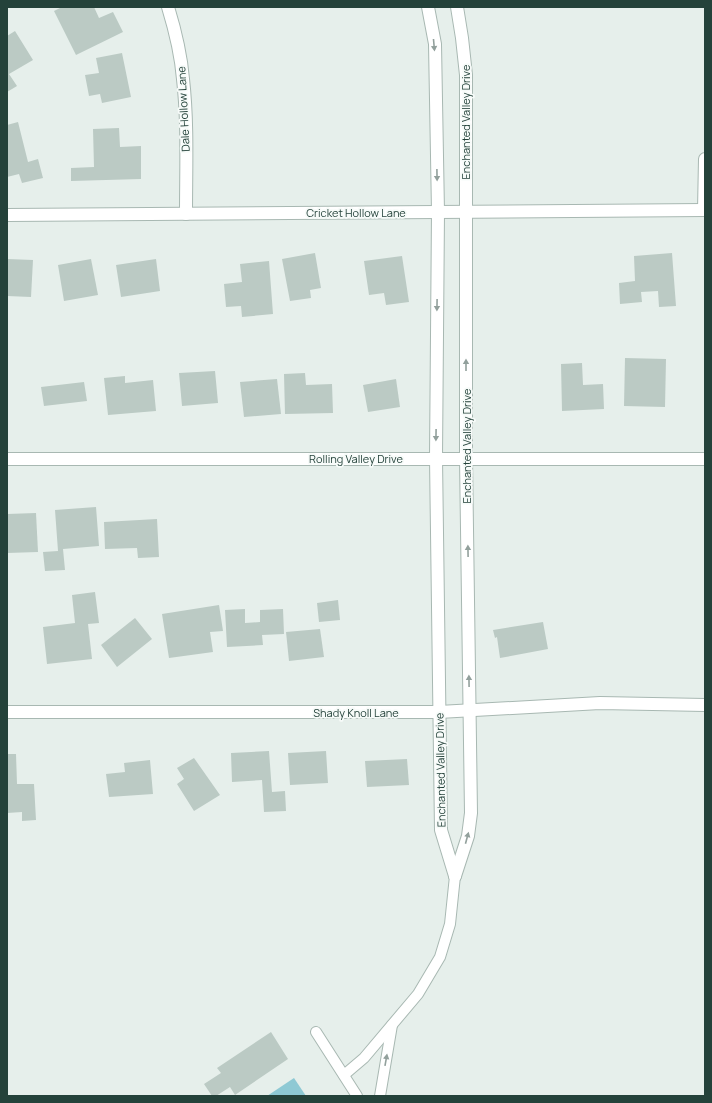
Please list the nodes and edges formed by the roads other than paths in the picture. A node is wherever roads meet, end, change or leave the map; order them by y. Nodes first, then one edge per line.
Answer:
1 (168, 7) edge
2 (428, 7) edge
3 (457, 7) edge
4 (705, 159) edge
5 (704, 210) edge
6 (465, 211) junction
7 (438, 212) junction
8 (186, 214) junction
9 (7, 215) edge
10 (436, 458) junction
11 (466, 458) junction
12 (7, 459) edge
13 (705, 459) edge
14 (705, 705) edge
15 (470, 710) junction
16 (7, 712) edge
17 (439, 712) junction
18 (455, 876) junction
19 (392, 1025) junction
20 (316, 1032) dead end
21 (344, 1076) junction
22 (357, 1096) edge
23 (380, 1096) edge

1 - 8 street, Dale Hollow Lane
2 -> 7 street, Enchanted Valley Drive
3 - 6 street, Enchanted Valley Drive
4 - 5 street
5 - 6 street, Cricket Hollow Lane
6 - 7 street, Cricket Hollow Lane
11 -> 6 street, Enchanted Valley Drive
7 - 8 street, Cricket Hollow Lane
7 -> 10 street, Enchanted Valley Drive
8 - 9 street, Cricket Hollow Lane
10 - 11 street, Rolling Valley Drive
10 - 12 street, Rolling Valley Drive
10 - 17 street, Enchanted Valley Drive
11 - 13 street, Rolling Valley Drive
15 -> 11 street, Enchanted Valley Drive
14 - 15 street, Shady Knoll Lane
15 - 17 street, Shady Knoll Lane
18 -> 15 street, Enchanted Valley Drive
16 - 17 street, Shady Knoll Lane
17 - 18 street, Enchanted Valley Drive
18 - 19 lane
19 - 21 lane
23 -> 19 lane
20 - 21 lane
21 - 22 lane

